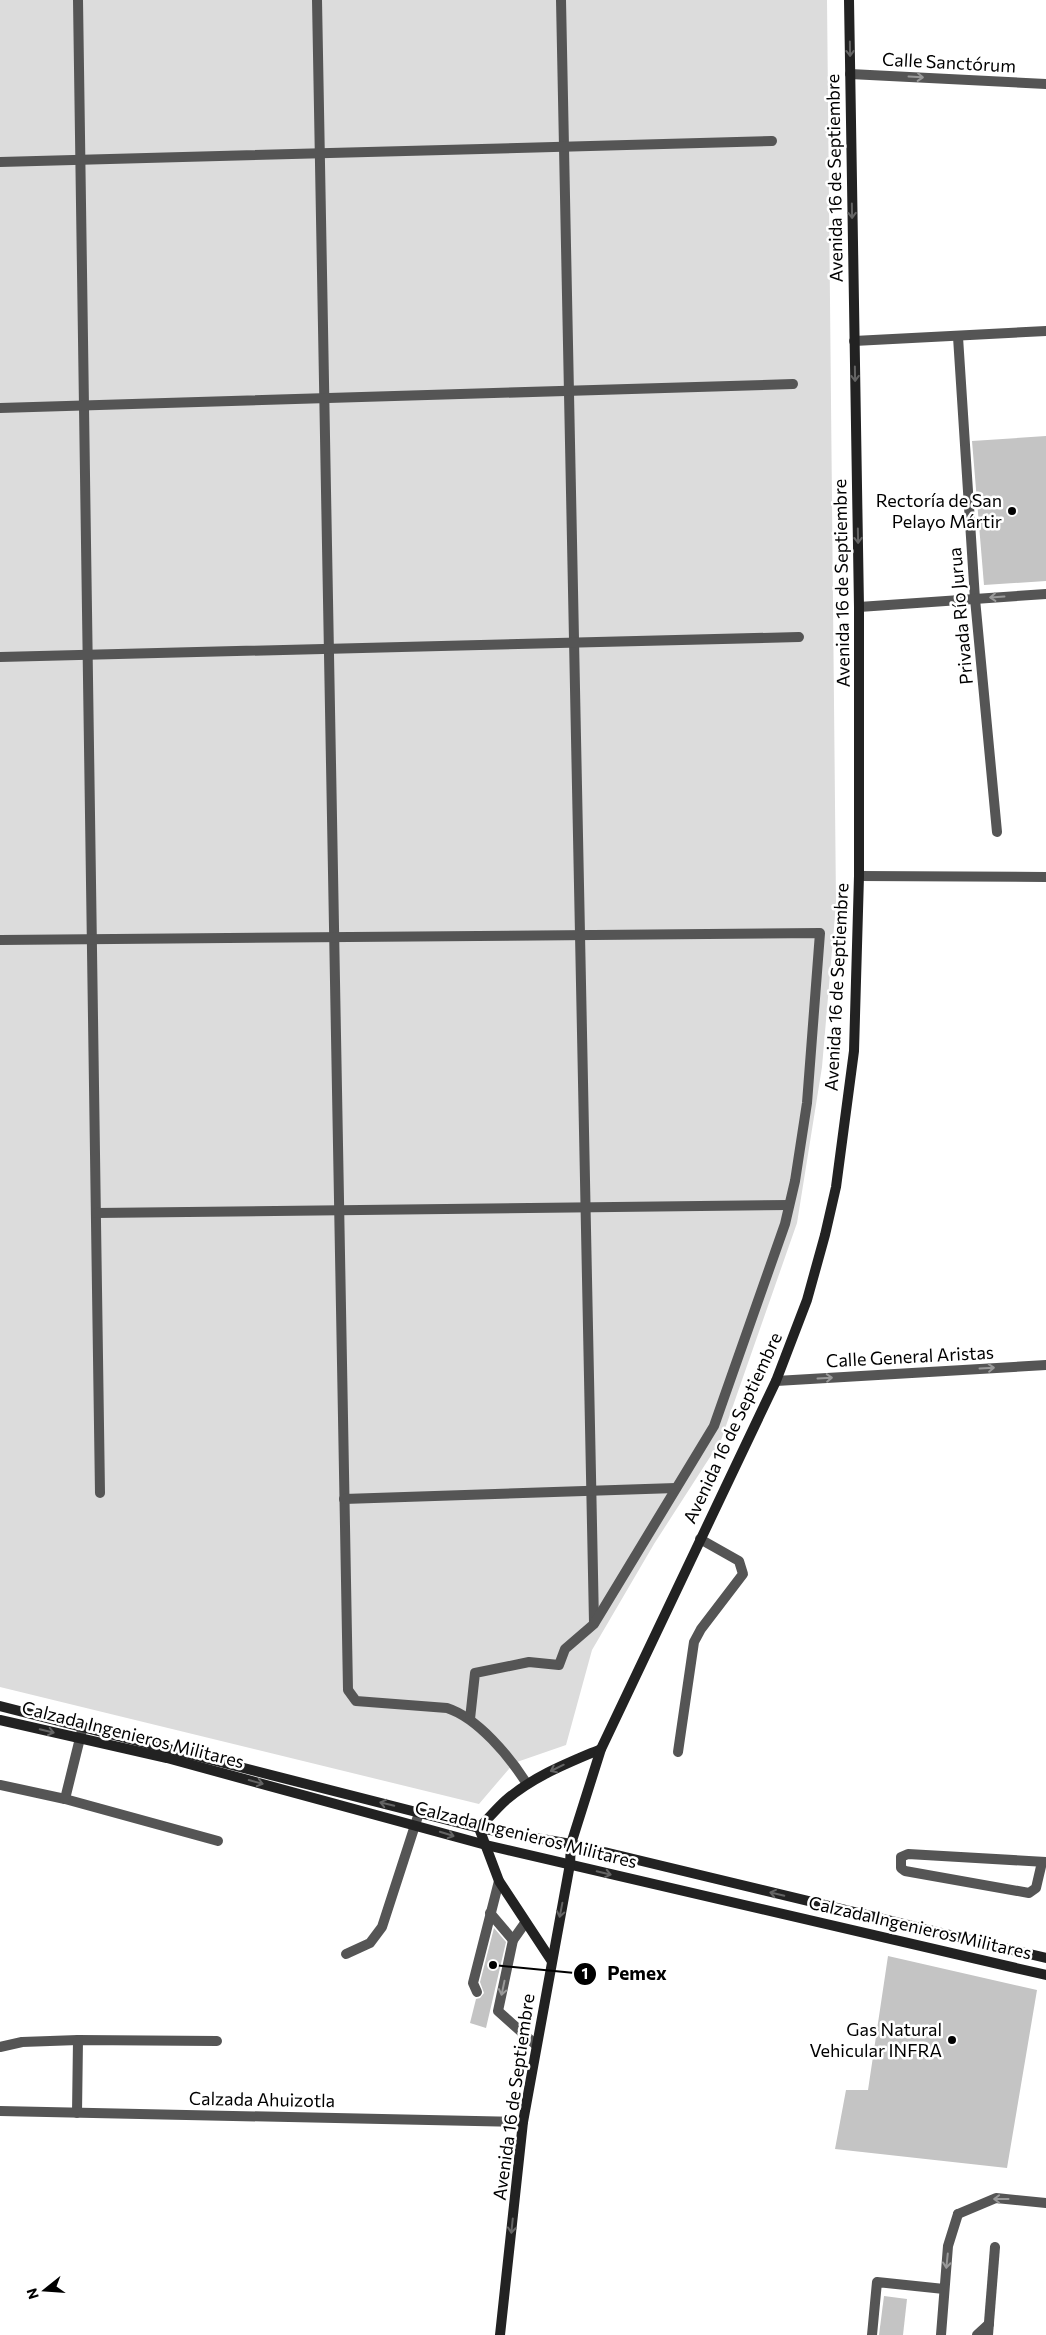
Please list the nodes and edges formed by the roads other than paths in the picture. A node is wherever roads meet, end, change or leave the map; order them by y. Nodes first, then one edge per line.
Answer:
1 (78, 0) edge
2 (317, 0) edge
3 (561, 0) edge
4 (849, 0) edge
5 (850, 74) junction
6 (1046, 84) edge
7 (772, 141) dead end
8 (564, 146) junction
9 (320, 153) junction
10 (80, 159) junction
11 (0, 162) edge
12 (1046, 331) edge
13 (958, 337) junction
14 (854, 341) junction
15 (794, 384) dead end
16 (569, 391) junction
17 (324, 398) junction
18 (84, 405) junction
19 (0, 408) edge
20 (1046, 594) edge
21 (975, 599) junction
22 (859, 607) junction
23 (799, 637) dead end
24 (574, 643) junction
25 (329, 649) junction
26 (87, 654) junction
27 (0, 657) edge
28 (997, 832) dead end
29 (859, 876) junction
30 (1046, 877) edge
31 (580, 935) junction
32 (334, 937) junction
33 (92, 939) junction
34 (0, 940) edge
35 (789, 1205) junction
36 (585, 1207) junction
37 (339, 1210) junction
38 (96, 1213) junction
39 (1046, 1365) edge
40 (776, 1381) junction
41 (676, 1488) junction
42 (591, 1492) junction
43 (100, 1493) dead end
44 (344, 1499) junction
45 (700, 1539) junction
46 (594, 1624) junction
47 (0, 1706) edge
48 (470, 1719) junction
49 (0, 1720) edge
50 (83, 1726) junction
51 (80, 1740) junction
52 (601, 1749) junction
53 (678, 1752) dead end
54 (527, 1784) junction
55 (0, 1785) edge
56 (65, 1799) junction
57 (419, 1813) junction
58 (415, 1824) junction
59 (479, 1828) junction
60 (218, 1841) dead end
61 (571, 1844) junction
62 (486, 1846) junction
63 (1044, 1862) edge
64 (570, 1864) junction
65 (499, 1881) junction
66 (490, 1913) junction
67 (525, 1923) junction
68 (513, 1940) junction
69 (346, 1954) dead end
70 (1046, 1958) edge
71 (551, 1960) junction
72 (1046, 1975) edge
73 (477, 1992) dead end
74 (78, 2040) junction
75 (217, 2041) dead end
76 (536, 2045) junction
77 (0, 2047) edge
78 (0, 2111) edge
79 (77, 2113) junction
80 (523, 2122) junction
81 (1046, 2203) edge
82 (995, 2247) dead end
83 (944, 2289) junction
84 (989, 2324) junction
85 (500, 2335) edge
86 (872, 2335) edge
87 (941, 2335) edge
88 (977, 2335) edge
89 (988, 2335) edge

1 - 10 street
2 - 9 street
3 - 8 street
4 -> 5 main road, Avenida 16 de Septiembre
5 -> 6 street, Calle Sanctórum
5 -> 14 main road, Avenida 16 de Septiembre
7 - 8 street
8 - 9 street
8 - 16 street
9 - 10 street
9 - 17 street
10 - 11 street
10 - 18 street
12 - 13 street
13 - 14 street
13 - 21 street, Privada Río Jurua
14 -> 22 main road, Avenida 16 de Septiembre
15 - 16 street
16 - 17 street
16 - 24 street
17 - 18 street
17 - 25 street
18 - 19 street
18 - 26 street
20 -> 21 street
21 - 22 street
21 - 28 street, Privada Río Jurua
22 - 29 main road, Avenida 16 de Septiembre
23 - 24 street
24 - 25 street
24 - 31 street
25 - 26 street
25 - 32 street
26 - 27 street
26 - 33 street
29 - 30 street
29 - 40 main road, Avenida 16 de Septiembre
31 - 32 street
31 - 35 street
31 - 36 street
32 - 33 street
32 - 37 street
33 - 34 street
33 - 38 street
35 - 36 street
35 - 41 street
36 - 37 street
36 - 42 street
37 - 38 street
37 - 44 street
38 - 43 street
40 -> 39 street, Calle General Aristas
40 - 45 main road, Avenida 16 de Septiembre
41 - 42 street
41 - 46 street
42 - 44 street
42 - 46 street
44 - 48 street
45 - 52 main road, Avenida 16 de Septiembre
45 - 53 street
46 - 48 street
47 - 50 main road, Calzada Ingenieros Militares
48 - 54 street
49 -> 51 main road, Calzada Ingenieros Militares
50 - 51 street
57 -> 50 main road, Calzada Ingenieros Militares
51 - 56 street
51 -> 58 main road, Calzada Ingenieros Militares
52 -> 54 main road
52 - 61 main road, Avenida 16 de Septiembre
54 - 59 main road
55 - 56 street
56 - 60 street
57 - 58 street
57 - 59 main road, Calzada Ingenieros Militares
58 -> 62 main road, Calzada Ingenieros Militares
58 - 69 street
59 - 61 main road, Calzada Ingenieros Militares
59 - 62 main road
61 - 64 main road, Avenida 16 de Septiembre
70 -> 61 main road, Calzada Ingenieros Militares
62 - 64 main road, Calzada Ingenieros Militares
62 - 65 main road
63 - 63 street
64 -> 71 main road, Avenida 16 de Septiembre
64 -> 72 main road, Calzada Ingenieros Militares
65 - 66 street
65 - 67 main road
66 - 68 street
66 - 73 street
67 - 68 street
67 - 71 main road
68 -> 76 street
71 - 76 main road, Avenida 16 de Septiembre
74 - 75 street
74 - 77 street
74 - 79 street
76 - 80 main road, Avenida 16 de Septiembre
78 - 79 street, Calzada Ahuizotla
79 - 80 street, Calzada Ahuizotla
80 -> 85 main road, Avenida 16 de Septiembre
81 -> 83 street
82 - 84 street
83 - 86 street
83 - 87 street
84 - 88 street
84 - 89 street

